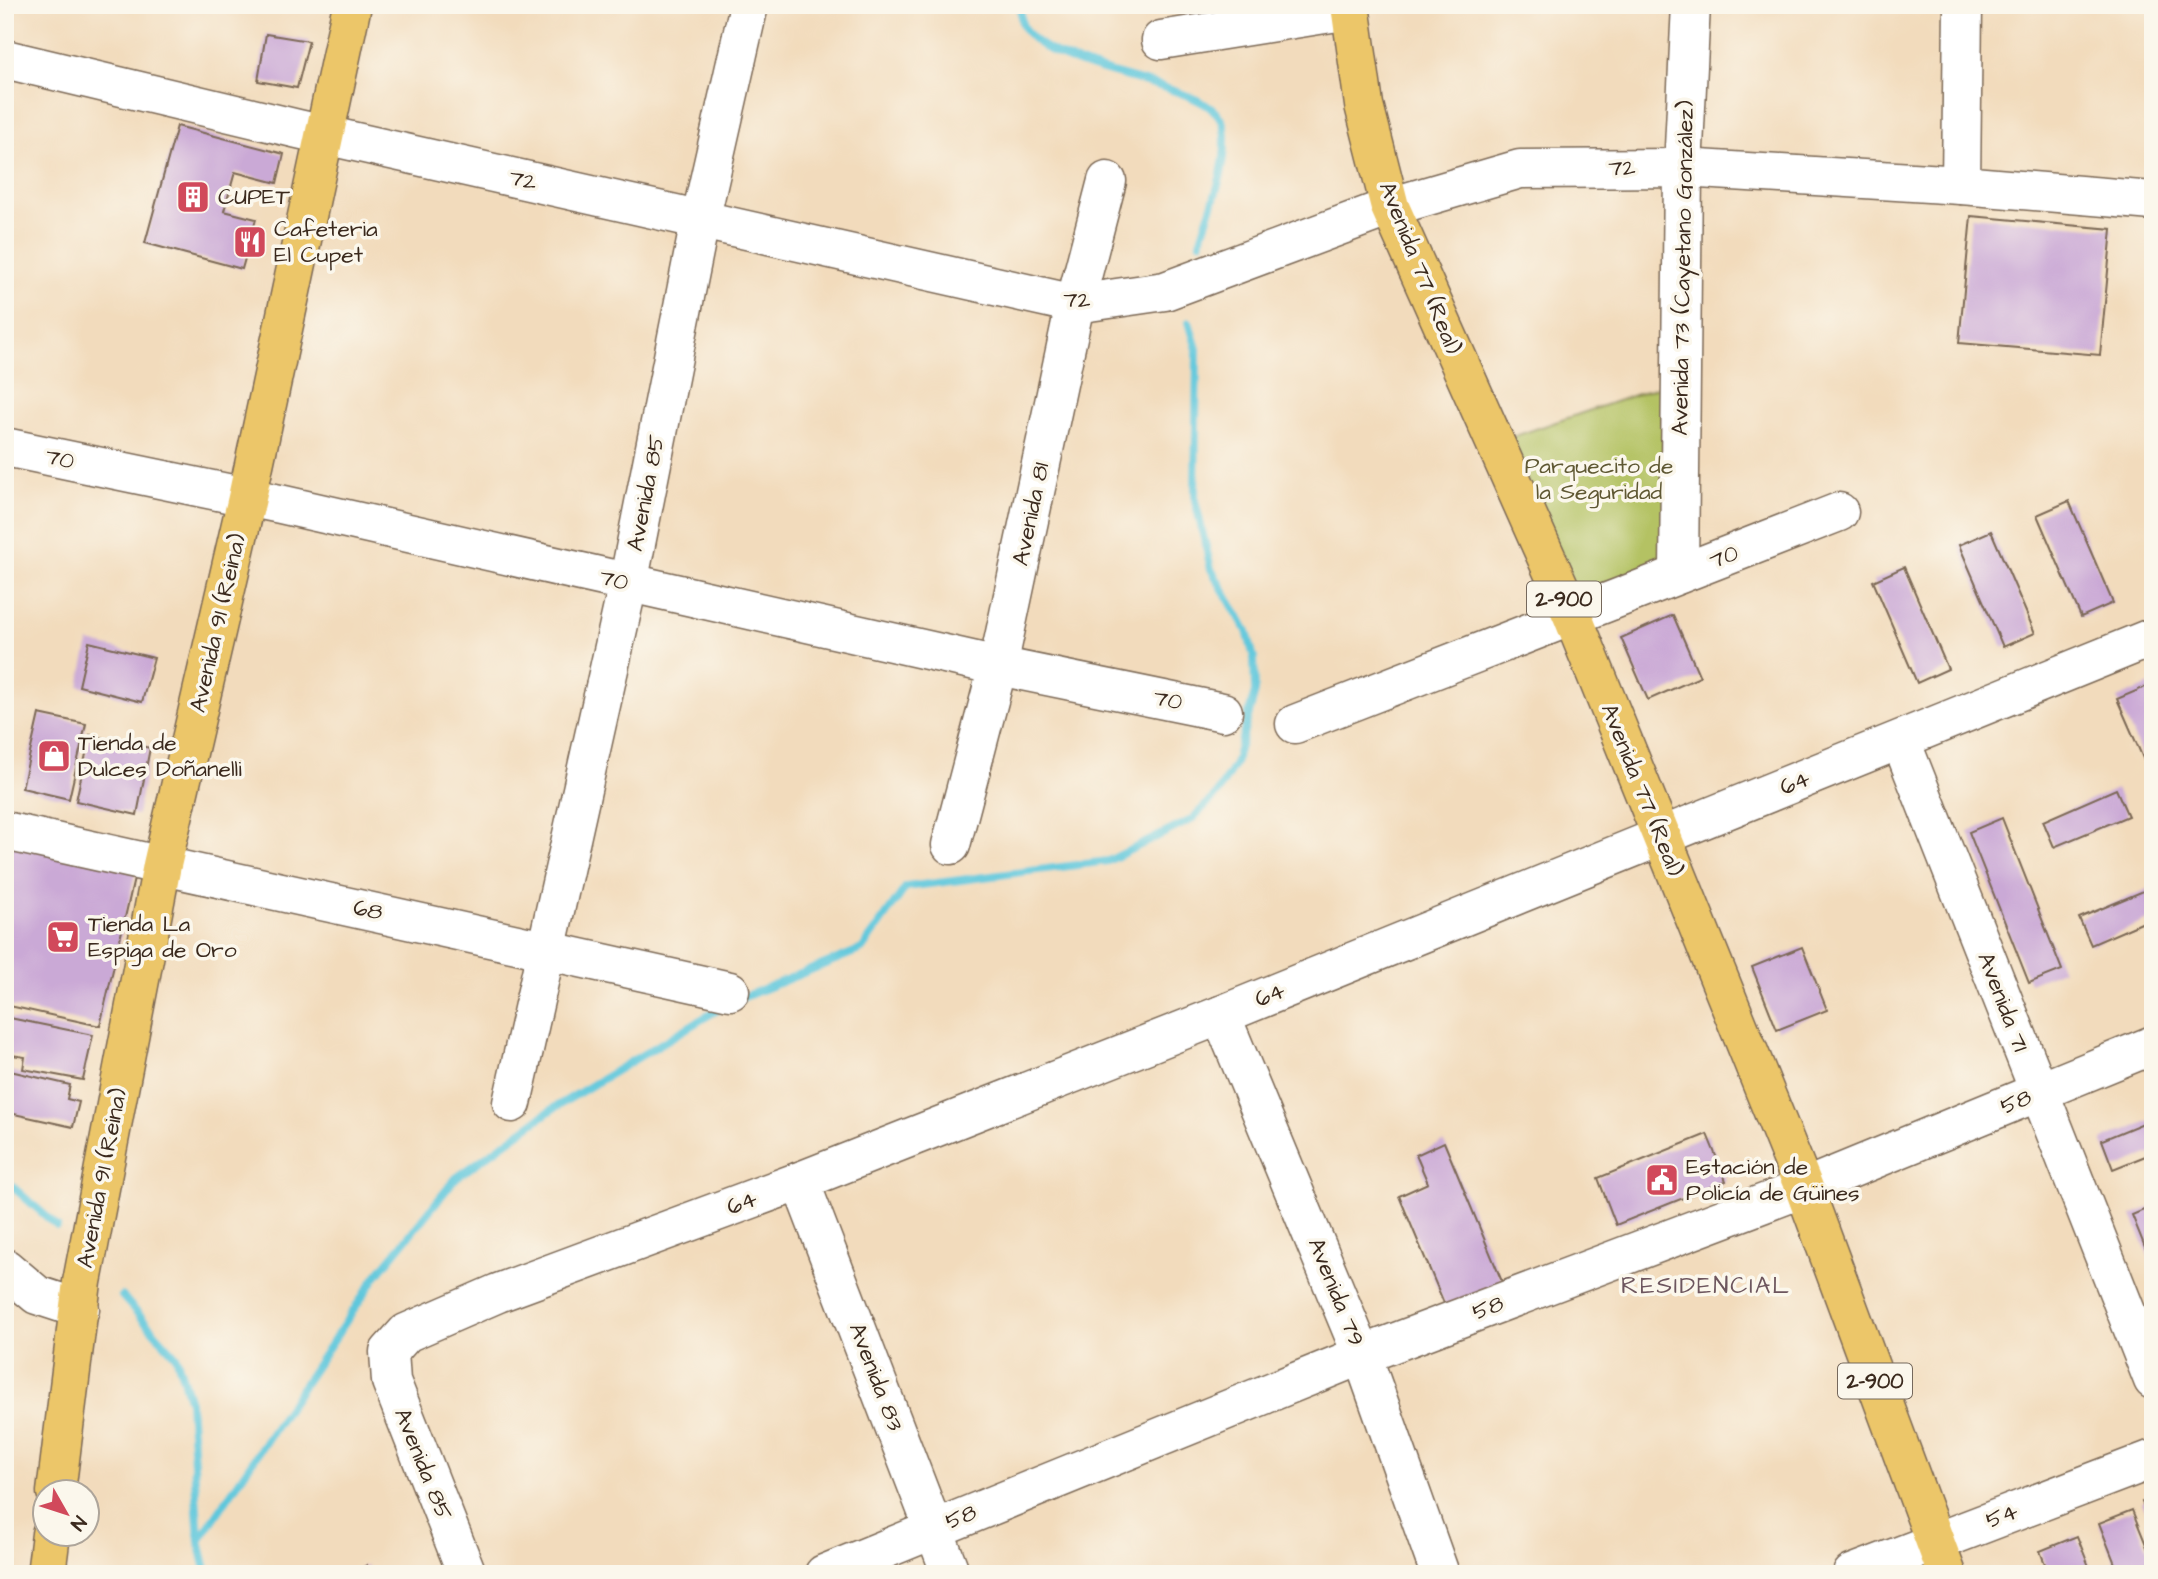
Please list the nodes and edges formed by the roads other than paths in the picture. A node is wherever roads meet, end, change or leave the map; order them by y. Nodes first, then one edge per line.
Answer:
1 (352, 5) edge
2 (750, 5) edge
3 (1691, 5) edge
4 (1963, 5) edge
5 (1350, 8) edge
6 (1161, 40) dead end
7 (5, 59) edge
8 (325, 134) junction
9 (1683, 167) junction
10 (1107, 181) dead end
11 (1961, 185) junction
12 (2153, 201) edge
13 (1390, 207) junction
14 (700, 221) junction
15 (1076, 304) junction
16 (5, 447) edge
17 (247, 498) junction
18 (1839, 512) dead end
19 (1679, 573) junction
20 (628, 584) junction
21 (1572, 615) junction
22 (2153, 637) edge
23 (998, 666) junction
24 (1223, 712) dead end
25 (1295, 724) dead end
26 (1901, 741) junction
27 (5, 831) edge
28 (1661, 837) junction
29 (951, 845) dead end
30 (162, 865) junction
31 (544, 949) junction
32 (730, 991) dead end
33 (1222, 1015) junction
34 (2153, 1045) edge
35 (2038, 1093) junction
36 (512, 1103) dead end
37 (800, 1181) junction
38 (1804, 1188) junction
39 (5, 1268) edge
40 (81, 1295) junction
41 (389, 1352) joint
42 (1362, 1355) junction
43 (2153, 1380) edge
44 (2153, 1459) edge
45 (58, 1478) edge
46 (934, 1528) junction
47 (49, 1548) edge
48 (1941, 1558) edge
49 (46, 1574) edge
50 (467, 1574) edge
51 (824, 1574) edge
52 (951, 1574) edge
53 (1440, 1574) edge
54 (1852, 1574) edge

1 - 8 main road, Avenida 91 (Reina)
2 - 14 street, Avenida 85
3 - 9 street, Avenida 73 (Cayetano González)
4 - 11 street
5 - 6 street
5 - 13 main road, Avenida 77 (Real) / 2-900
7 - 8 street, 72
8 - 14 street, 72
8 - 17 main road, Avenida 91 (Reina)
9 - 11 street, 72
9 - 13 street, 72
9 - 19 street, Avenida 73 (Cayetano González)
10 - 15 street, Avenida 81
11 - 12 street, 72
13 - 15 street, 72
13 - 21 main road, Avenida 77 (Real) / 2-900
14 - 15 street, 72
14 - 20 street, Avenida 85
15 - 23 street, Avenida 81
16 - 17 street, 70
17 - 20 street, 70
17 - 30 main road, Avenida 91 (Reina)
18 - 19 street, 70
19 - 21 street, 70
20 - 23 street, 70
20 - 31 street, Avenida 85
21 - 25 street, 70
21 - 28 main road, Avenida 77 (Real) / 2-900
22 - 26 street, 64
23 - 24 street, 70
23 - 29 street, Avenida 81
26 - 28 street, 64
26 - 35 street, Avenida 71
27 - 30 street, 68
28 - 33 street, 64
28 - 38 main road, Avenida 77 (Real) / 2-900
30 - 31 street, 68
30 - 40 main road, Avenida 91 (Reina)
31 - 32 street, 68
31 - 36 street, Avenida 85
33 - 37 street, 64
33 - 42 street, Avenida 79
34 - 35 street, 58
35 - 38 street, 58
35 - 43 street, Avenida 71
37 - 41 street, 64
37 - 46 street, Avenida 83
38 - 42 street, 58
38 - 48 main road, Avenida 77 (Real) / 2-900
39 - 40 street
40 - 45 main road, Avenida 91 (Reina)
41 - 50 street, Avenida 85
42 - 46 street, 58
42 - 53 street, Avenida 79
44 - 48 street, 54
46 - 51 street, 58
46 - 52 street, Avenida 83
47 - 49 main road
48 - 54 street, 54

